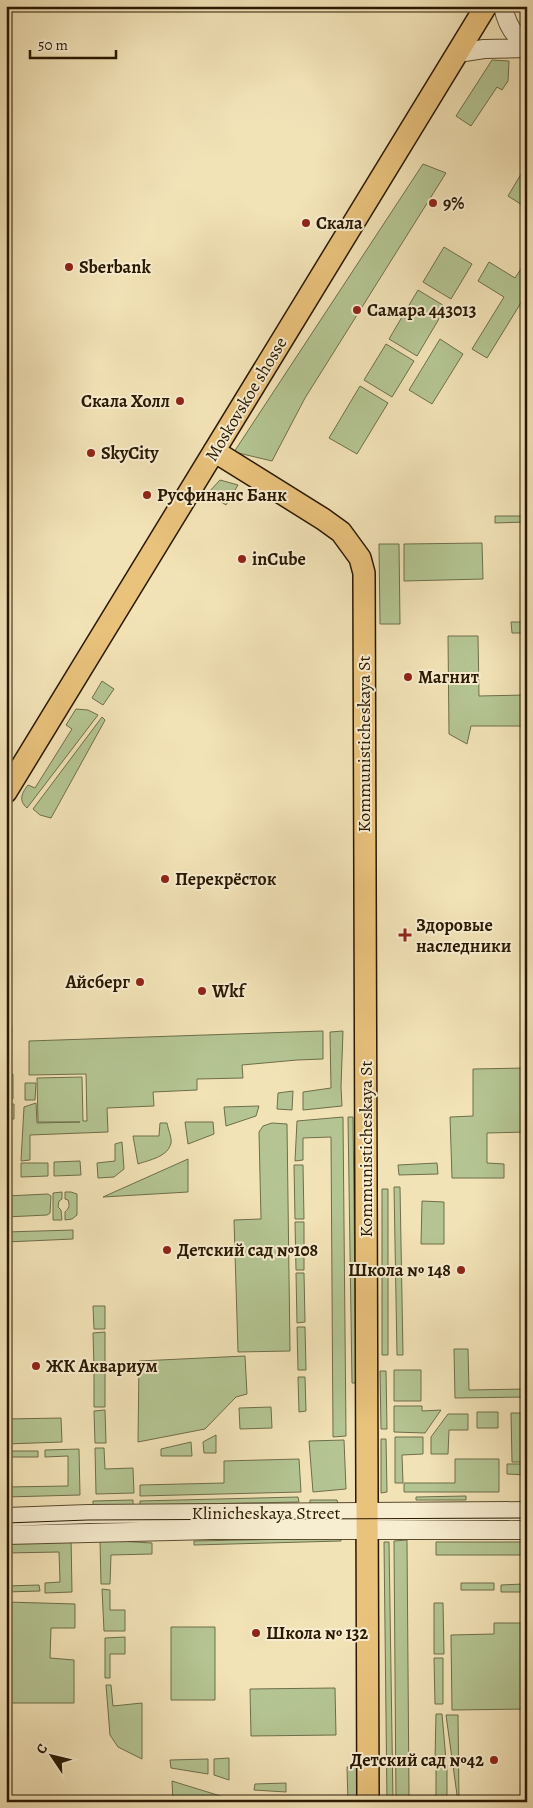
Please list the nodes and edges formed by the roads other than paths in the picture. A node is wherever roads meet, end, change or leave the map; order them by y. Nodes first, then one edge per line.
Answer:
1 (486, 6) edge
2 (503, 6) edge
3 (527, 47) edge
4 (458, 53) junction
5 (214, 451) junction
6 (6, 792) edge
7 (527, 1511) edge
8 (6, 1517) edge
9 (367, 1521) junction
10 (527, 1530) edge
11 (6, 1535) edge
12 (368, 1802) edge

1 - 4 main road, Moskovskoe shosse
2 - 3 street
3 - 4 street
4 - 5 main road, Moskovskoe shosse
5 - 6 main road, Moskovskoe shosse
5 - 9 main road, Kommunisticheskaya St
7 - 9 street, Klinicheskaya Street
8 - 9 street, Klinicheskaya Street
9 - 10 street, Klinicheskaya Street
9 - 11 street, Klinicheskaya Street
9 - 12 main road, Kommunisticheskaya St

